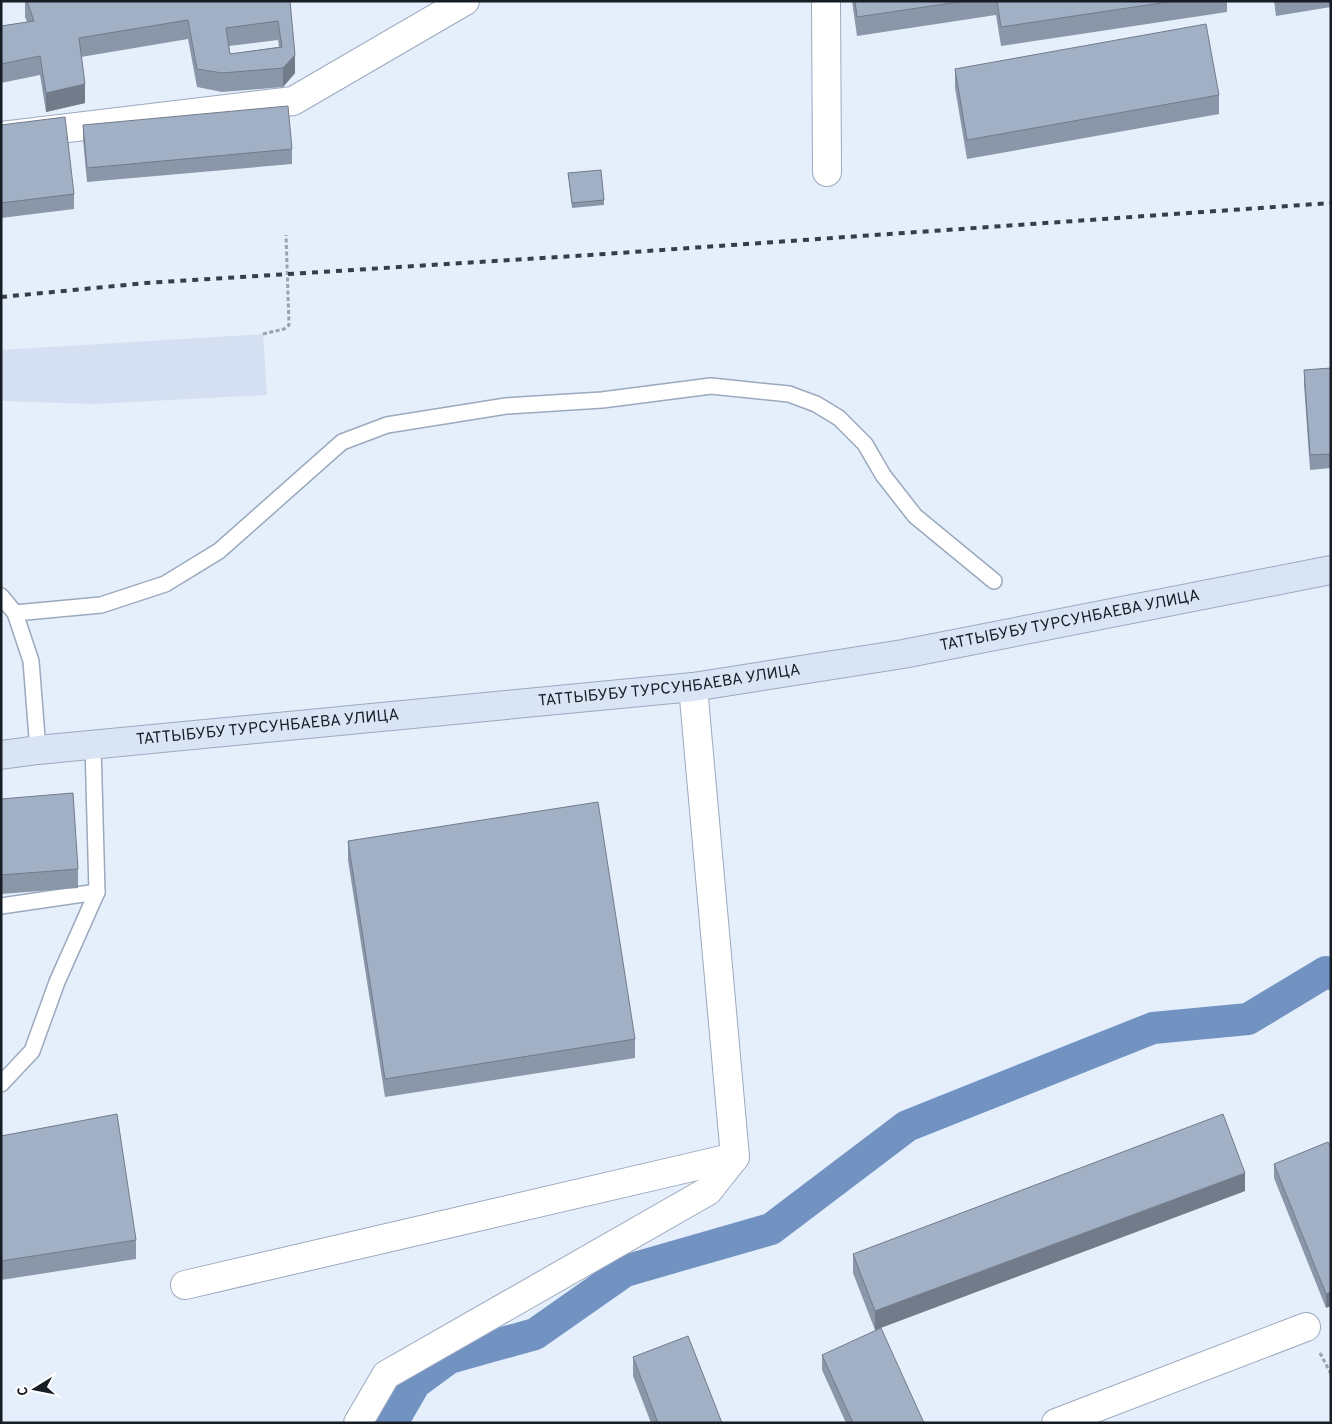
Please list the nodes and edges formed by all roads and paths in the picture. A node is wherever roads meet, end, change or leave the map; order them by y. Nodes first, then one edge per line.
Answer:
1 (465, 1) edge
2 (826, 1) edge
3 (1, 136) edge
4 (827, 172) dead end
5 (286, 235) dead end
6 (263, 334) dead end
7 (1331, 570) edge
8 (994, 582) dead end
9 (1, 596) edge
10 (15, 613) junction
11 (692, 687) junction
12 (93, 745) junction
13 (38, 750) junction
14 (1, 756) edge
15 (97, 892) junction
16 (1, 906) edge
17 (1, 1084) edge
18 (735, 1157) junction
19 (185, 1285) dead end
20 (1306, 1327) dead end
21 (358, 1423) edge
22 (1056, 1423) edge

1 - 3 street
2 - 4 street
5 - 6 path
7 - 11 street, ТАТТЫБУБУ ТУРСУНБАЕВА УЛИЦА
8 - 10 lane
9 - 10 lane
10 - 13 lane
11 - 12 street, ТАТТЫБУБУ ТУРСУНБАЕВА УЛИЦА
11 - 18 street
12 - 13 street, ТАТТЫБУБУ ТУРСУНБАЕВА УЛИЦА
12 - 15 lane
13 - 14 street, ТАТТЫБУБУ ТУРСУНБАЕВА УЛИЦА
15 - 16 lane
15 - 17 lane
18 - 19 street
18 - 21 street
20 - 22 street

